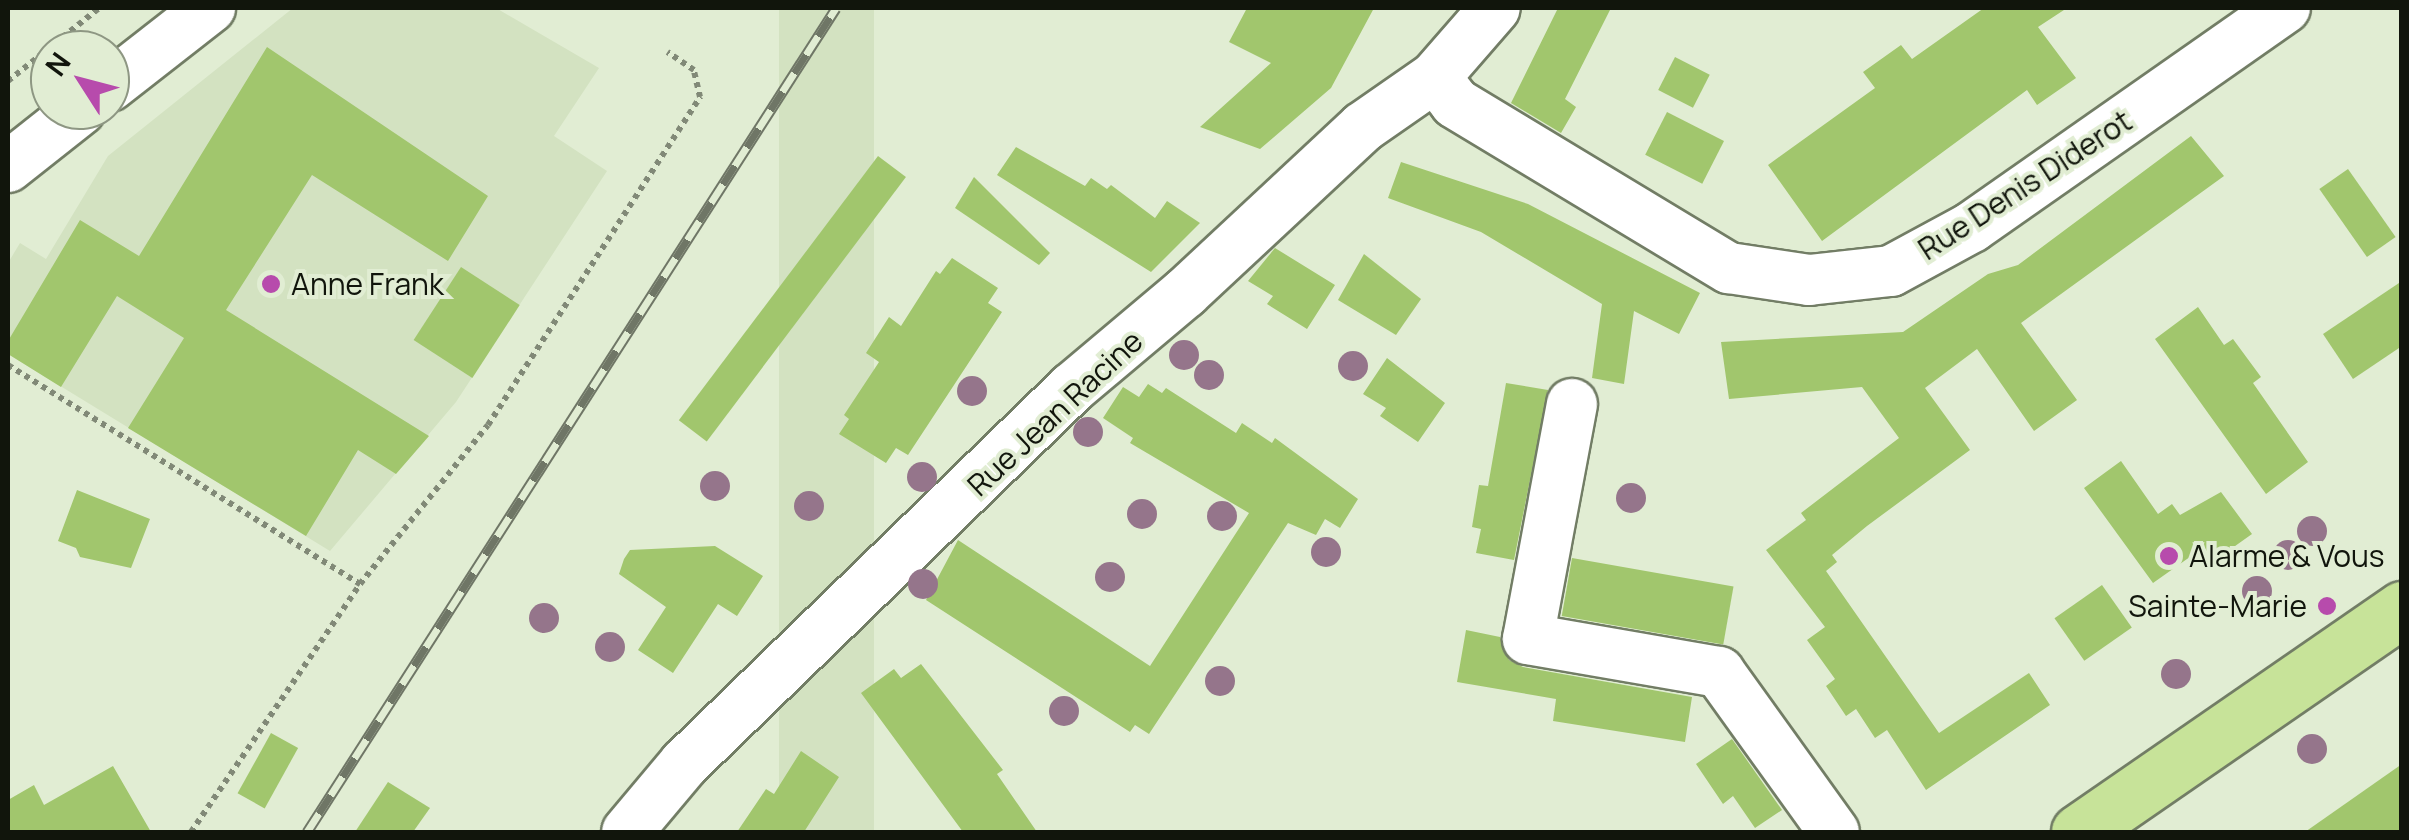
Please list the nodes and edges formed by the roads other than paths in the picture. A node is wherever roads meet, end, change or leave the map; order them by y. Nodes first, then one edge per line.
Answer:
1 (210, 8) edge
2 (1495, 8) edge
3 (2286, 8) edge
4 (130, 70) edge
5 (1435, 77) junction
6 (55, 130) edge
7 (8, 167) edge
8 (1572, 404) dead end
9 (2402, 609) edge
10 (627, 832) edge
11 (1834, 832) edge
12 (2079, 832) edge

1 - 4 street
2 - 5 street, Rue Jean Racine
3 - 5 street, Rue Denis Diderot
5 - 10 street, Rue Jean Racine
6 - 7 street
8 - 11 street
9 - 12 main road

